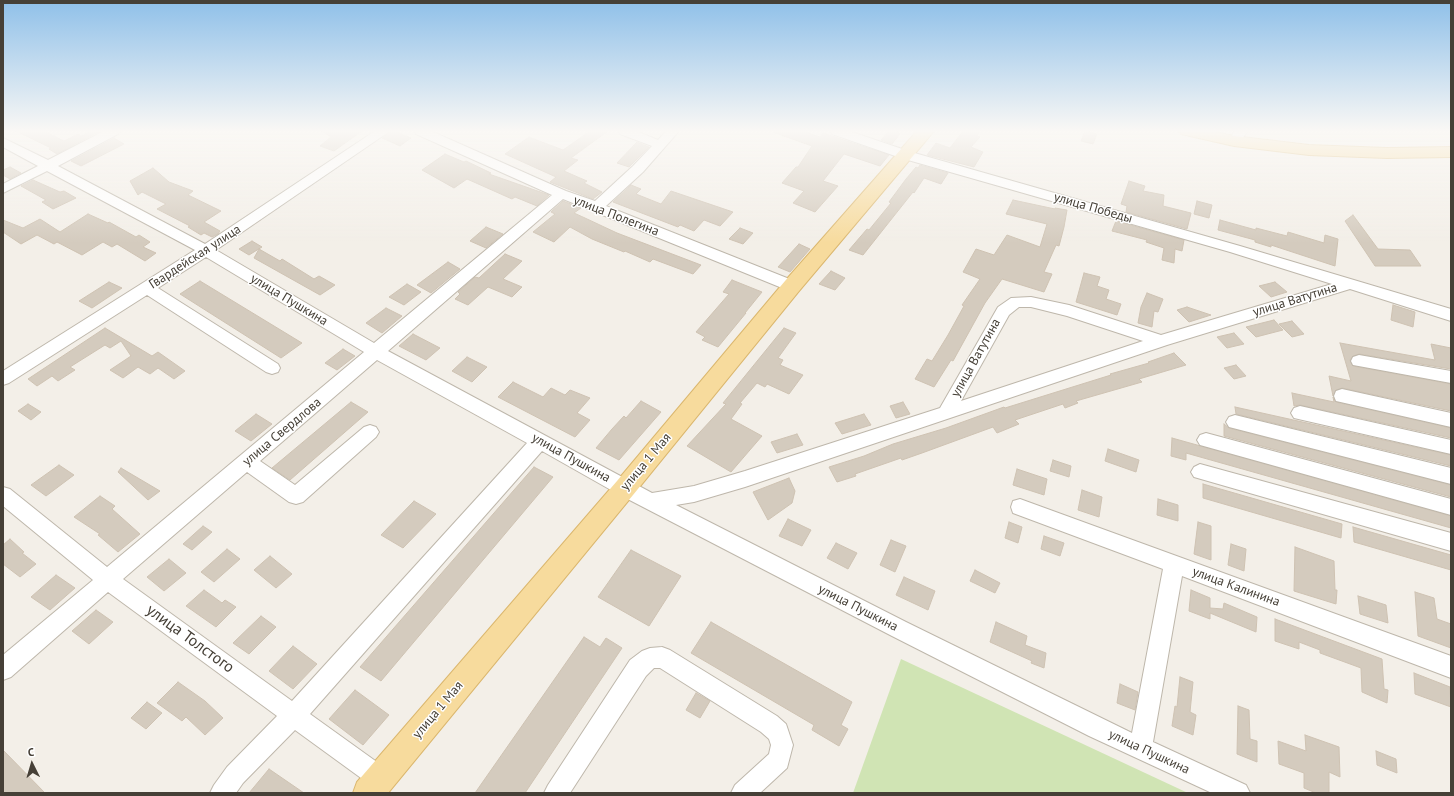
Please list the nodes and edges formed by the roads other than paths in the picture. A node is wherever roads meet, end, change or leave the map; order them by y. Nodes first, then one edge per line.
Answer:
1 (45, 168) edge
2 (53, 168) edge
3 (328, 168) edge
4 (505, 168) edge
5 (636, 168) edge
6 (895, 168) edge
7 (951, 168) edge
8 (3, 189) edge
9 (561, 194) junction
10 (597, 207) junction
11 (206, 250) junction
12 (1350, 284) junction
13 (792, 286) junction
14 (147, 288) junction
15 (1451, 315) edge
16 (1161, 341) junction
17 (376, 352) junction
18 (1359, 361) dead end
19 (272, 368) dead end
20 (1451, 377) edge
21 (3, 379) edge
22 (1342, 396) dead end
23 (1300, 412) dead end
24 (946, 413) junction
25 (1451, 420) edge
26 (1235, 422) dead end
27 (370, 432) dead end
28 (1206, 440) dead end
29 (540, 441) junction
30 (1451, 447) edge
31 (247, 462) junction
32 (1200, 472) dead end
33 (1451, 476) edge
34 (625, 488) junction
35 (3, 495) edge
36 (652, 501) junction
37 (1020, 507) dead end
38 (1451, 507) edge
39 (1451, 542) edge
40 (1174, 564) junction
41 (108, 580) junction
42 (1451, 667) edge
43 (3, 669) edge
44 (294, 715) junction
45 (1141, 748) junction
46 (374, 785) edge
47 (222, 793) edge
48 (556, 793) edge
49 (743, 793) edge
50 (1238, 793) edge

1 - 8 street
2 - 11 street, улица Пушкина
3 - 11 street, Гвардейская улица
4 - 9 street, улица Полегина
5 - 10 street
6 - 13 main road, улица 1 Мая
7 - 12 street, улица Победы
9 - 10 street, улица Полегина
9 - 17 street, улица Свердлова
10 - 13 street, улица Полегина
11 - 14 street, Гвардейская улица
11 - 17 street, улица Пушкина
12 - 15 street
12 - 16 street, улица Ватутина
13 - 34 main road, улица 1 Мая
14 - 19 street
14 - 21 street, Гвардейская улица
16 - 24 street
16 - 24 street, улица Ватутина
17 - 29 street, улица Пушкина
17 - 31 street, улица Свердлова
18 - 20 street
22 - 25 street
23 - 30 street
24 - 36 street, улица Ватутина
26 - 33 street
27 - 31 street
28 - 38 street
29 - 34 street, улица Пушкина
29 - 44 street
31 - 41 street, улица Свердлова
32 - 39 street
34 - 36 street, улица Пушкина
34 - 46 main road, улица 1 Мая
35 - 41 street, улица Толстого
36 - 45 street, улица Пушкина
37 - 40 street, улица Калинина
40 - 42 street, улица Калинина
40 - 45 street
41 - 43 street, улица Свердлова
41 - 44 street, улица Толстого
44 - 46 street, улица Толстого
44 - 47 street
45 - 50 street, улица Пушкина
48 - 49 street

